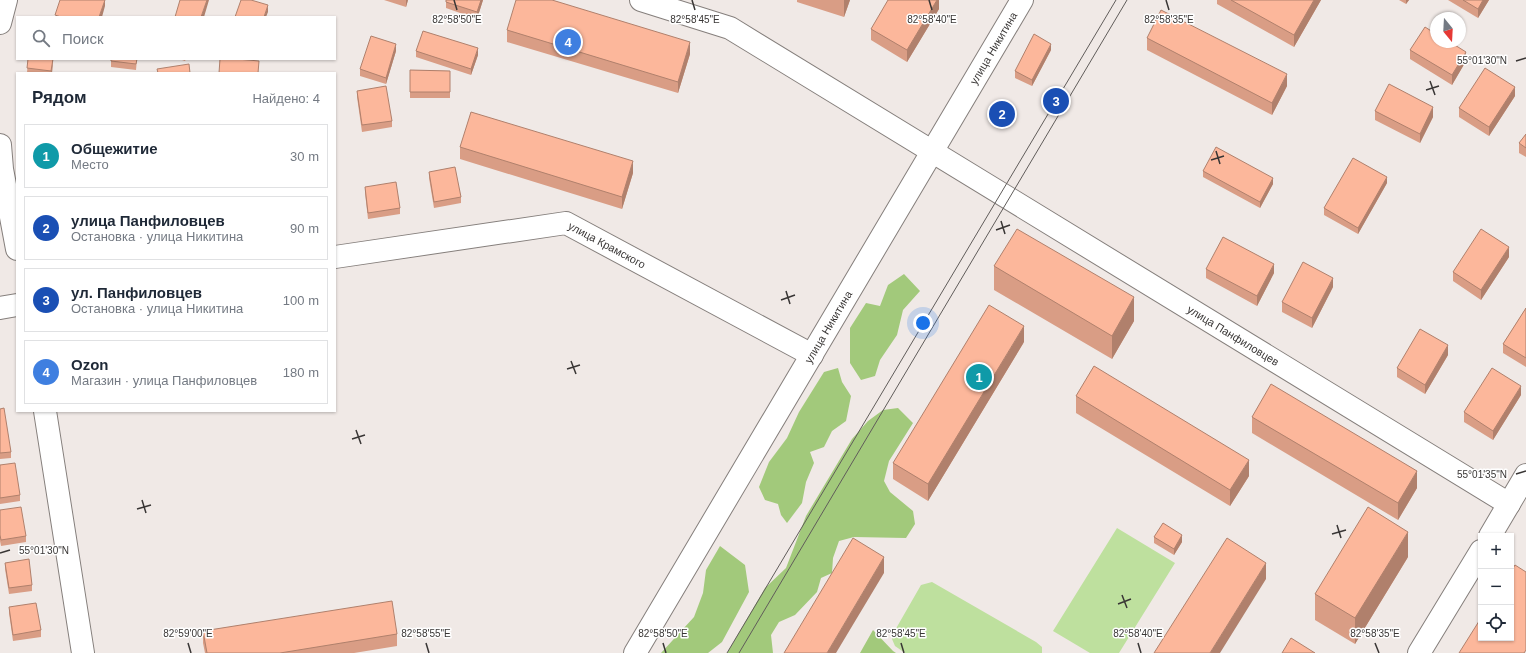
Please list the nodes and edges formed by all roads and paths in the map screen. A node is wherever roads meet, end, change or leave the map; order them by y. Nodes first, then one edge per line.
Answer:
1 (6, 0) edge
2 (641, 0) edge
3 (1022, 0) edge
4 (694, 8) edge
5 (0, 23) edge
6 (0, 145) edge
7 (932, 152) junction
8 (16, 244) edge
9 (336, 257) edge
10 (16, 305) edge
11 (0, 308) edge
12 (812, 355) junction
13 (44, 412) edge
14 (1526, 475) edge
15 (1509, 504) junction
16 (1492, 533) edge
17 (1478, 555) edge
18 (78, 652) edge
19 (635, 653) edge
20 (1419, 653) edge

1 - 5 street
2 - 4 street, улица Панфиловцев
3 - 7 street, улица Никитина
4 - 7 street, улица Панфиловцев
6 - 8 street
7 - 12 street, улица Никитина
7 - 15 street, улица Панфиловцев
9 - 12 street, улица Крамского
10 - 11 street
12 - 19 street, улица Никитина
13 - 18 street
14 - 15 street
15 - 16 street
17 - 20 street

